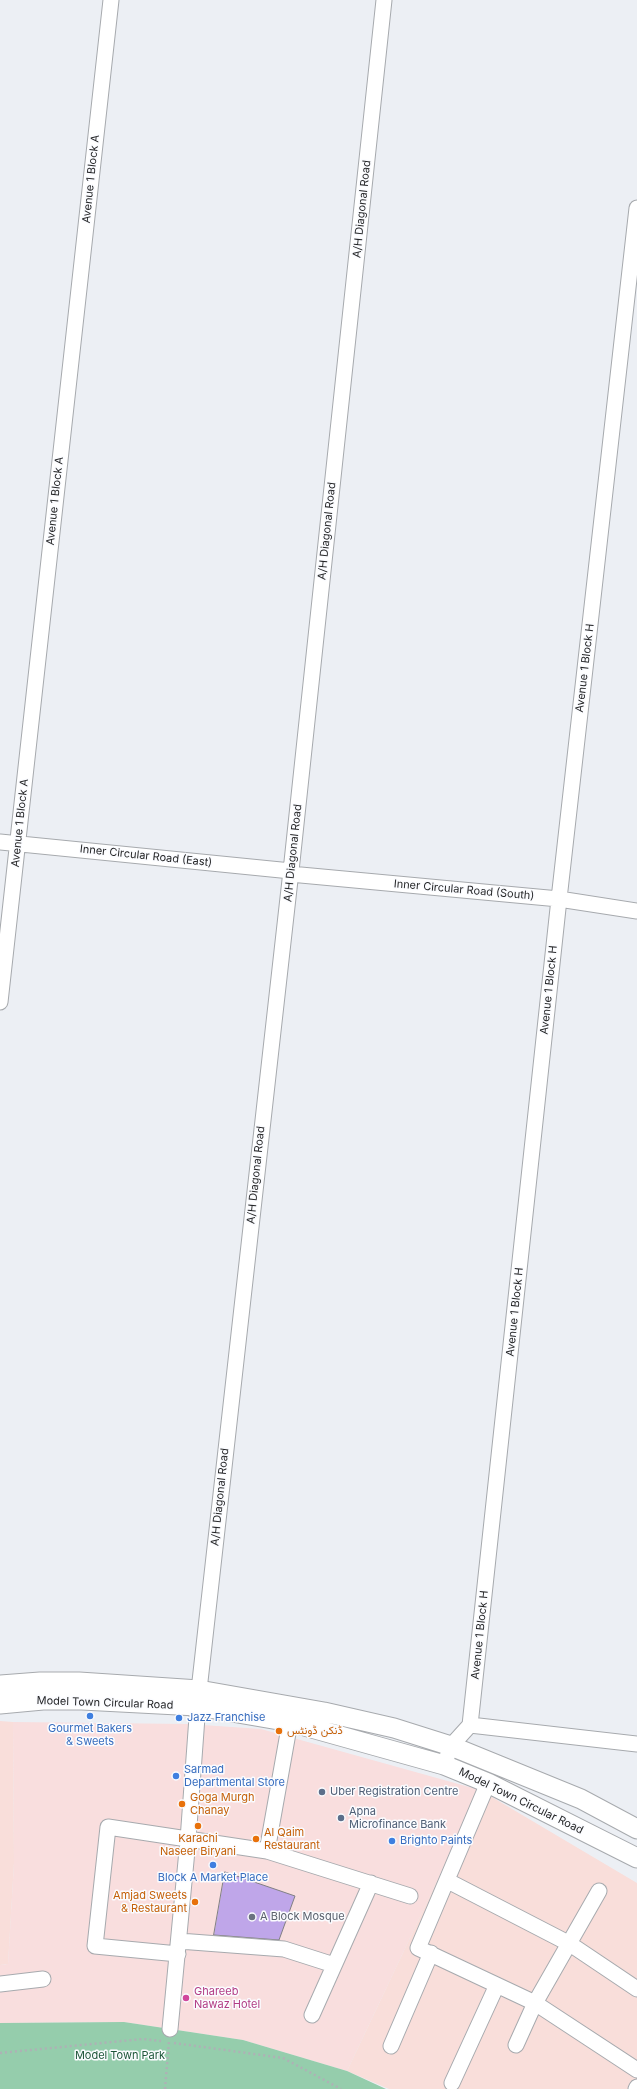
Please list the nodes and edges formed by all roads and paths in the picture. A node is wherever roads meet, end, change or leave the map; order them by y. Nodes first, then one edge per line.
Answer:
1 (111, 0) edge
2 (384, 0) edge
3 (637, 208) edge
4 (0, 842) edge
5 (17, 844) junction
6 (291, 872) junction
7 (559, 899) junction
8 (637, 911) edge
9 (0, 1002) edge
10 (4, 1690) edge
11 (198, 1698) junction
12 (290, 1722) junction
13 (470, 1725) junction
14 (637, 1744) edge
15 (450, 1746) junction
16 (444, 1764) junction
17 (488, 1783) junction
18 (637, 1829) edge
19 (188, 1840) junction
20 (267, 1851) junction
21 (637, 1858) edge
22 (448, 1881) junction
23 (371, 1883) junction
24 (599, 1891) dead end
25 (410, 1896) dead end
26 (570, 1944) junction
27 (178, 1948) junction
28 (430, 1953) junction
29 (334, 1965) junction
30 (44, 1979) dead end
31 (0, 1984) edge
32 (497, 1986) junction
33 (637, 1990) edge
34 (534, 2003) junction
35 (312, 2015) dead end
36 (169, 2036) junction
37 (516, 2045) dead end
38 (391, 2046) dead end
39 (0, 2053) edge
40 (637, 2070) edge
41 (452, 2083) dead end
42 (165, 2089) edge
43 (341, 2089) edge

1 - 5 street, Avenue 1 Block A
2 - 6 street, A/H Diagonal Road
3 - 7 street, Avenue 1 Block H
4 - 5 street, Inner Circular Road (East)
5 - 6 street, Inner Circular Road (East)
5 - 9 street, Avenue 1 Block A
6 - 7 street, Inner Circular Road (South)
6 - 11 street, A/H Diagonal Road
7 - 8 street, Inner Circular Road (South)
7 - 13 street, Avenue 1 Block H
10 - 11 main road, Model Town Circular Road
11 - 12 main road, Model Town Circular Road
11 - 15 main road, Model Town Circular Road
11 - 19 street, A/H Diagonal Road
12 - 16 main road, Model Town Circular Road
12 - 20 street
13 - 14 street
13 - 15 street
15 - 16 street
15 - 18 main road, Model Town Circular Road
16 - 17 main road, Model Town Circular Road
17 - 21 main road, Model Town Circular Road
17 - 22 street
19 - 20 street
19 - 27 street, A/H Diagonal Road
19 - 27 street
20 - 23 street
22 - 26 street
22 - 28 street
23 - 25 street
23 - 29 street
24 - 26 street
26 - 33 street
26 - 34 street
27 - 29 street
27 - 36 street, A/H Diagonal Road
28 - 32 street
28 - 38 street
29 - 35 street
30 - 31 street
32 - 34 street
32 - 41 street
34 - 37 street
34 - 40 street
36 - 39 path
36 - 42 path
36 - 43 path

